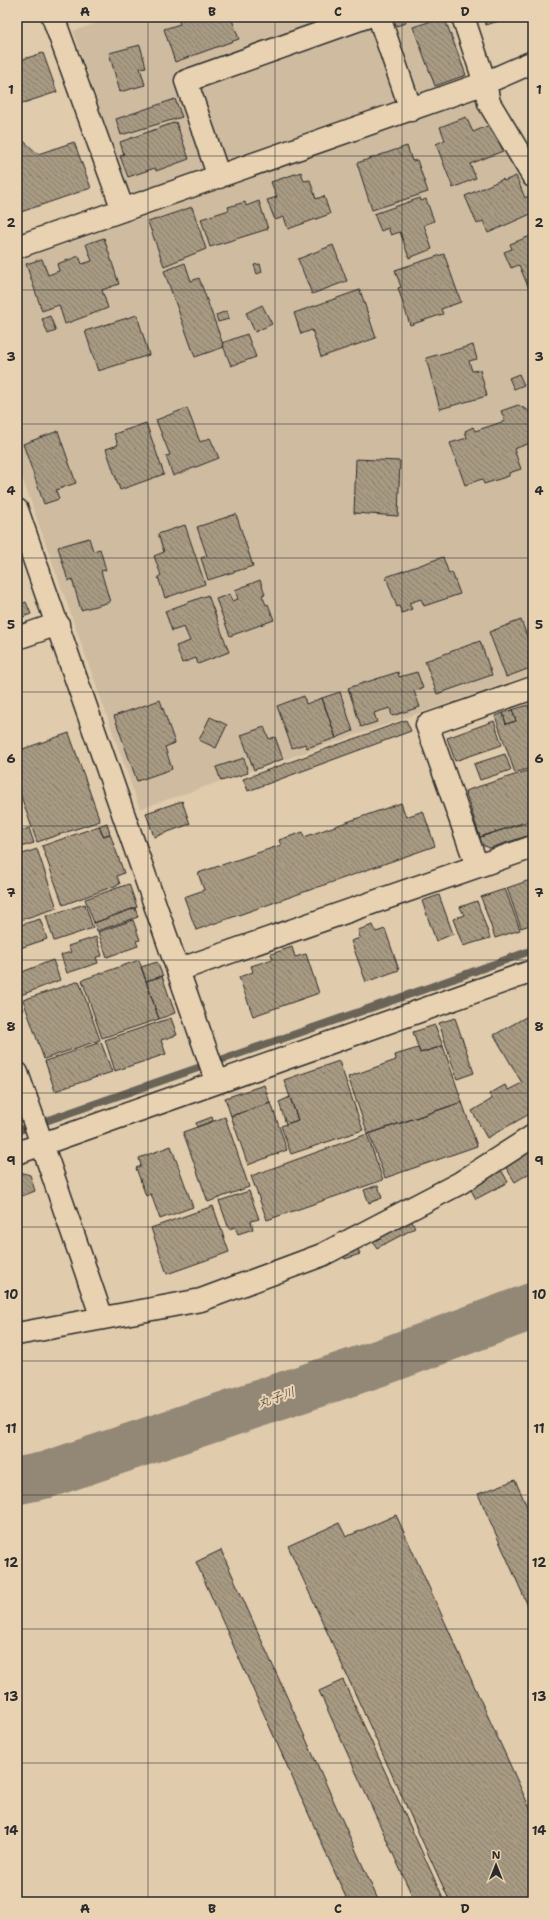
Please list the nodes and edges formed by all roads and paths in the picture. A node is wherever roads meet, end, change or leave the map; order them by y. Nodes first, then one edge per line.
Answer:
1 (53, 17) edge
2 (366, 17) edge
3 (379, 17) edge
4 (463, 17) edge
5 (533, 62) edge
6 (485, 83) junction
7 (411, 110) junction
8 (533, 176) edge
9 (219, 177) junction
10 (123, 210) junction
11 (17, 248) edge
12 (17, 510) edge
13 (58, 624) junction
14 (17, 638) edge
15 (533, 688) edge
16 (533, 847) edge
17 (477, 866) junction
18 (178, 970) junction
19 (533, 971) edge
20 (17, 1073) edge
21 (217, 1082) junction
22 (533, 1136) edge
23 (42, 1144) junction
24 (17, 1153) edge
25 (102, 1318) junction
26 (17, 1334) edge

1 - 10 street
2 - 9 street
3 - 7 street
4 - 6 street
5 - 6 street
6 - 7 street
6 - 8 street
7 - 9 street
9 - 10 street
10 - 11 street
12 - 13 street
13 - 14 street
13 - 18 street
15 - 17 street
16 - 17 street
17 - 18 street
18 - 21 street
19 - 21 street
20 - 23 street
21 - 23 street
22 - 25 street
23 - 24 street
23 - 25 street
25 - 26 street

